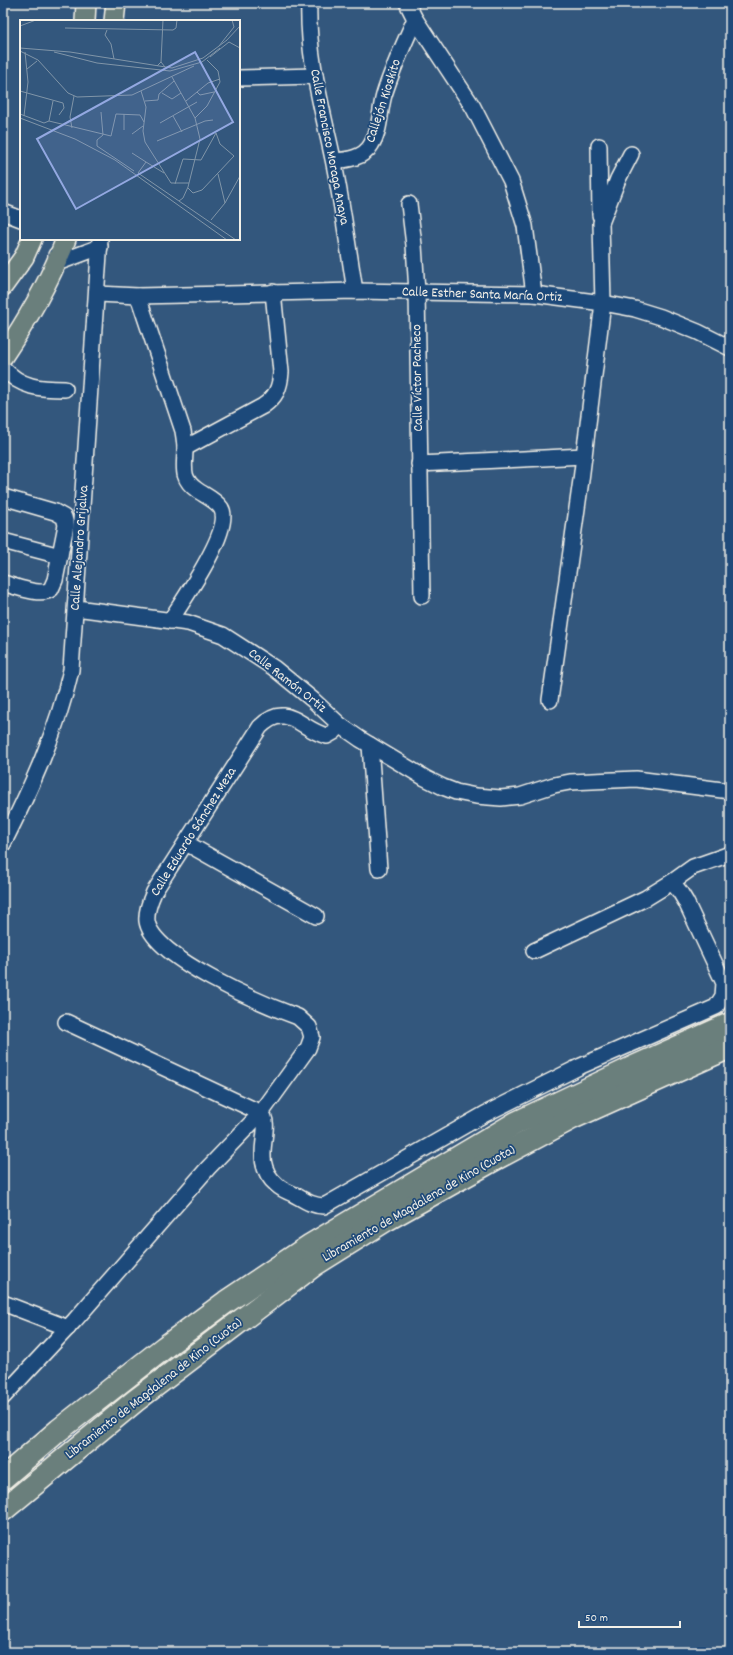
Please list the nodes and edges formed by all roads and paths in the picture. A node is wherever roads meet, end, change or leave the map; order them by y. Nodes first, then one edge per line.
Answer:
1 (86, 3) edge
2 (116, 3) edge
3 (309, 3) edge
4 (407, 3) edge
5 (415, 19) junction
6 (85, 20) edge
7 (114, 20) edge
8 (315, 76) junction
9 (240, 78) edge
10 (599, 146) dead end
11 (631, 154) dead end
12 (334, 161) junction
13 (409, 204) dead end
14 (3, 212) edge
15 (20, 218) edge
16 (601, 223) junction
17 (32, 240) edge
18 (58, 240) edge
19 (66, 240) edge
20 (100, 243) edge
21 (57, 263) junction
22 (3, 286) edge
23 (355, 291) junction
24 (274, 292) junction
25 (416, 292) junction
26 (98, 294) junction
27 (534, 294) junction
28 (138, 296) junction
29 (603, 303) junction
30 (730, 348) edge
31 (3, 356) edge
32 (3, 368) edge
33 (65, 389) dead end
34 (185, 448) junction
35 (584, 456) junction
36 (419, 464) junction
37 (3, 497) edge
38 (3, 541) edge
39 (60, 556) junction
40 (3, 582) edge
41 (422, 596) dead end
42 (76, 608) junction
43 (170, 621) junction
44 (550, 700) dead end
45 (340, 725) junction
46 (370, 745) junction
47 (730, 791) edge
48 (186, 843) junction
49 (3, 844) edge
50 (730, 854) edge
51 (379, 869) dead end
52 (672, 882) junction
53 (316, 916) dead end
54 (534, 951) dead end
55 (726, 995) edge
56 (66, 1022) dead end
57 (730, 1024) edge
58 (730, 1047) edge
59 (261, 1113) junction
60 (3, 1303) edge
61 (68, 1328) junction
62 (3, 1397) edge
63 (3, 1478) edge
64 (3, 1510) edge

1 - 6 main road
2 - 7 main road
3 - 8 street, Calle Francisco Moraga Anaya
4 - 5 street
5 - 12 street, Callejón Kioskito
5 - 27 street
8 - 9 street
8 - 12 street, Calle Francisco Moraga Anaya
10 - 16 street
11 - 16 street
12 - 23 street, Calle Francisco Moraga Anaya
13 - 25 street, Calle Víctor Pacheco
14 - 15 street
16 - 29 street
17 - 22 main road
18 - 21 street
19 - 21 main road
20 - 21 street
20 - 26 street, Calle Alejandro Grijalva
21 - 31 main road
23 - 24 street, Calle Esther Santa María Ortiz
23 - 25 street, Calle Esther Santa María Ortiz
24 - 28 street, Calle Esther Santa María Ortiz
24 - 34 street
25 - 27 street, Calle Esther Santa María Ortiz
25 - 36 street, Calle Víctor Pacheco
26 - 28 street, Calle Esther Santa María Ortiz
26 - 42 street, Calle Alejandro Grijalva
27 - 29 street, Calle Esther Santa María Ortiz
28 - 34 street
29 - 30 street, Calle Esther Santa María Ortiz
29 - 35 street
32 - 33 street
34 - 43 street
35 - 36 street
35 - 44 street
36 - 41 street, Calle Víctor Pacheco
37 - 39 street
38 - 39 street
39 - 40 street
42 - 43 street, Calle Ramón Ortiz
42 - 49 street, Calle Alejandro Grijalva
43 - 45 street, Calle Ramón Ortiz
45 - 46 street, Calle Ramón Ortiz
45 - 48 street, Calle Eduardo Sánchez Meza
46 - 47 street, Calle Ramón Ortiz
46 - 51 street
48 - 53 street
48 - 59 street, Calle Eduardo Sánchez Meza
50 - 52 street
52 - 54 street
52 - 55 street
55 - 59 street
56 - 59 street
57 - 63 highway, Libramiento de Magdalena de Kino (Cuota)
58 - 64 highway, Libramiento de Magdalena de Kino (Cuota)
59 - 61 street
60 - 61 street
61 - 62 street

